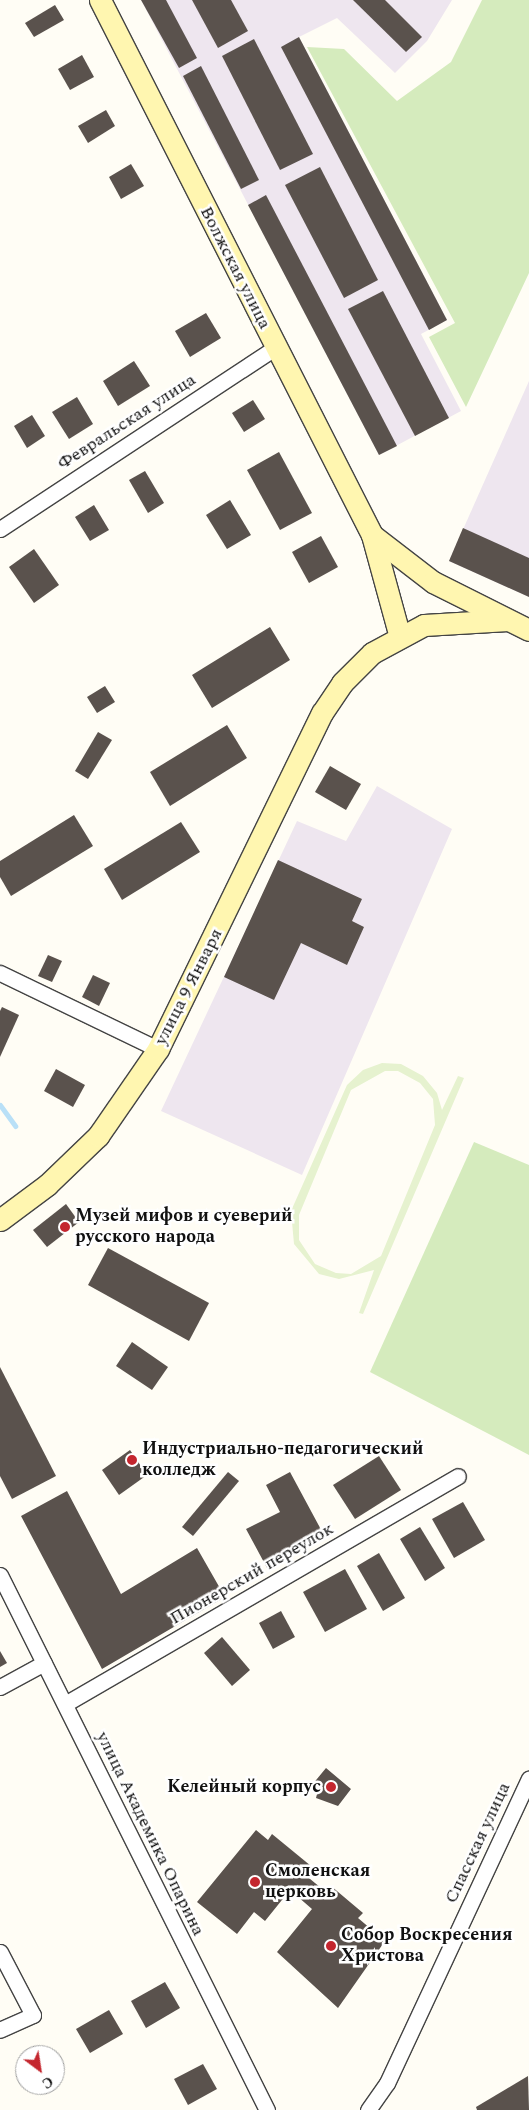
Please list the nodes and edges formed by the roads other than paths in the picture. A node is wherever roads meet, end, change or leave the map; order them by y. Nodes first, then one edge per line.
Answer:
1 (100, 0) edge
2 (275, 348) junction
3 (0, 529) edge
4 (372, 535) junction
5 (508, 620) junction
6 (529, 630) edge
7 (399, 634) junction
8 (0, 973) edge
9 (158, 1048) junction
10 (0, 1220) edge
11 (458, 1476) dead end
12 (0, 1575) edge
13 (44, 1663) junction
14 (0, 1687) edge
15 (65, 1704) junction
16 (529, 1779) edge
17 (0, 1952) edge
18 (0, 2030) edge
19 (267, 2110) edge
20 (368, 2110) edge

1 - 2 street, Волжская улица
2 - 3 street, Февральская улица
2 - 4 street, Волжская улица
4 - 5 street
4 - 7 street
5 - 6 street
5 - 7 street
7 - 9 street, улица 9 Января
8 - 9 street
9 - 10 street, улица 9 Января
11 - 15 street, Пионерский переулок
12 - 13 street, улица Академика Опарина
13 - 14 street
13 - 15 street, улица Академика Опарина
15 - 19 street, улица Академика Опарина
16 - 20 street, Спасская улица
17 - 18 street

